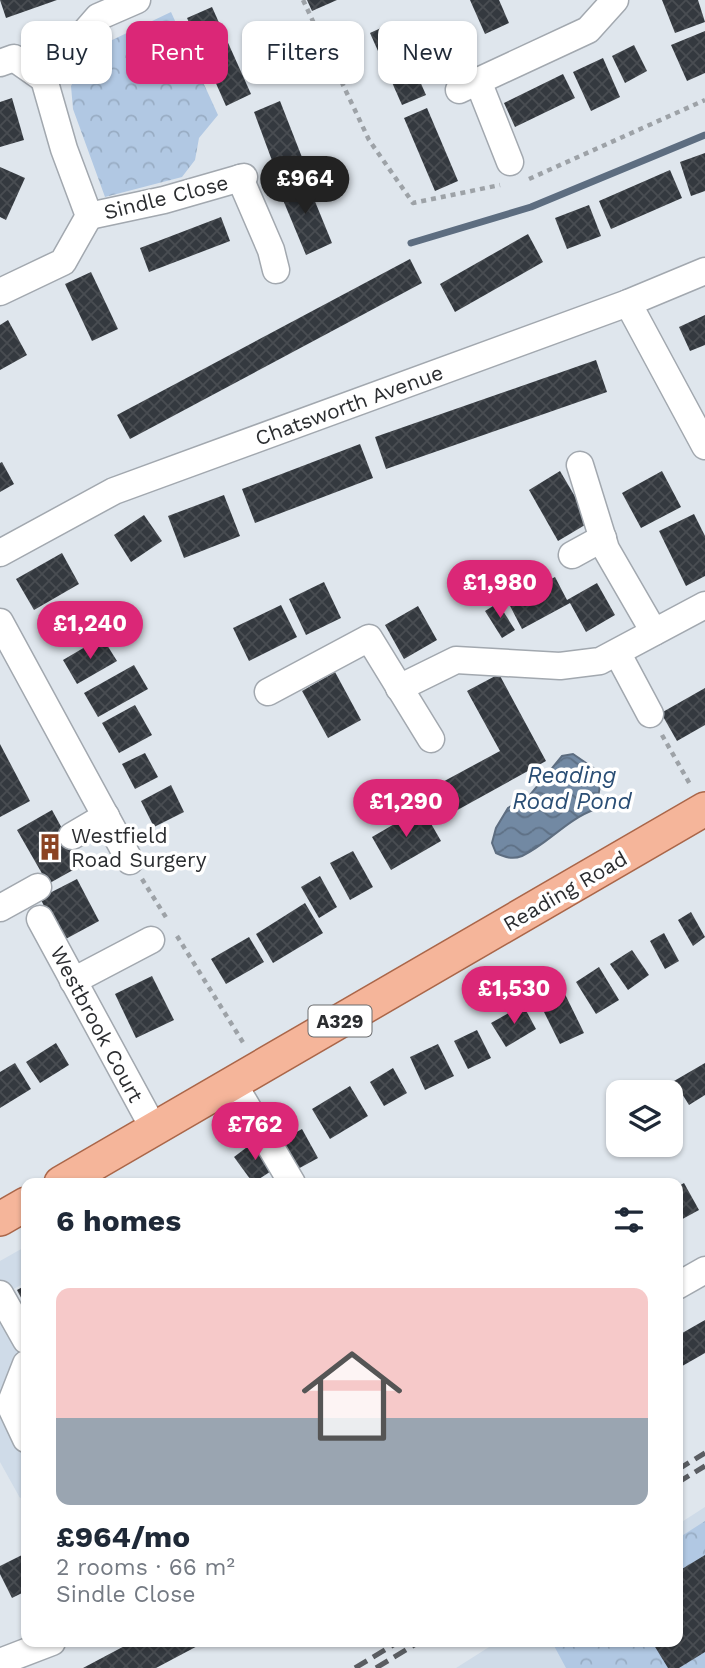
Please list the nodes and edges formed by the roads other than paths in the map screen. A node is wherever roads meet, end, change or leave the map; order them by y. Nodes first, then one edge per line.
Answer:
1 (137, 0) edge
2 (615, 0) edge
3 (95, 21) edge
4 (0, 63) edge
5 (21, 63) edge
6 (45, 84) edge
7 (510, 162) dead end
8 (89, 216) junction
9 (276, 270) dead end
10 (705, 271) edge
11 (0, 292) edge
12 (628, 303) junction
13 (705, 446) edge
14 (580, 465) dead end
15 (603, 538) junction
16 (0, 553) edge
17 (572, 555) dead end
18 (705, 605) edge
19 (0, 622) edge
20 (654, 632) junction
21 (618, 654) junction
22 (400, 688) junction
23 (268, 692) dead end
24 (650, 714) road end
25 (431, 739) dead end
26 (699, 799) edge
27 (106, 816) junction
28 (72, 836) dead end
29 (130, 861) road end
30 (38, 887) dead end
31 (0, 908) edge
32 (40, 919) dead end
33 (151, 940) dead end
34 (73, 981) junction
35 (233, 1083) junction
36 (154, 1129) junction
37 (70, 1178) edge
38 (289, 1178) edge
39 (21, 1207) edge
40 (0, 1219) edge
41 (705, 1270) edge
42 (683, 1283) edge
43 (0, 1294) edge
44 (21, 1331) edge
45 (21, 1377) edge
46 (21, 1428) edge
47 (39, 1647) edge
48 (0, 1662) edge

1 - 3 street
2 - 7 street
4 - 5 street
6 - 8 street
8 - 9 street, Sindle Close
8 - 11 street
10 - 12 street, Chatsworth Avenue
12 - 13 street
12 - 16 street, Chatsworth Avenue
14 - 15 street
15 - 17 street
15 - 20 street
18 - 20 street
19 - 27 street
20 - 21 street
21 - 22 street
21 - 24 street
22 - 23 street
22 - 25 street
26 - 35 main road, Reading Road / A329
27 - 28 street
27 - 29 street
30 - 31 street
32 - 34 street, Westbrook Court
33 - 34 street
34 - 36 street, Westbrook Court
35 - 36 main road, Reading Road / A329
35 - 38 street
36 - 37 main road, Reading Road / A329
39 - 40 main road
41 - 42 street
43 - 44 street
45 - 46 street
47 - 48 street

